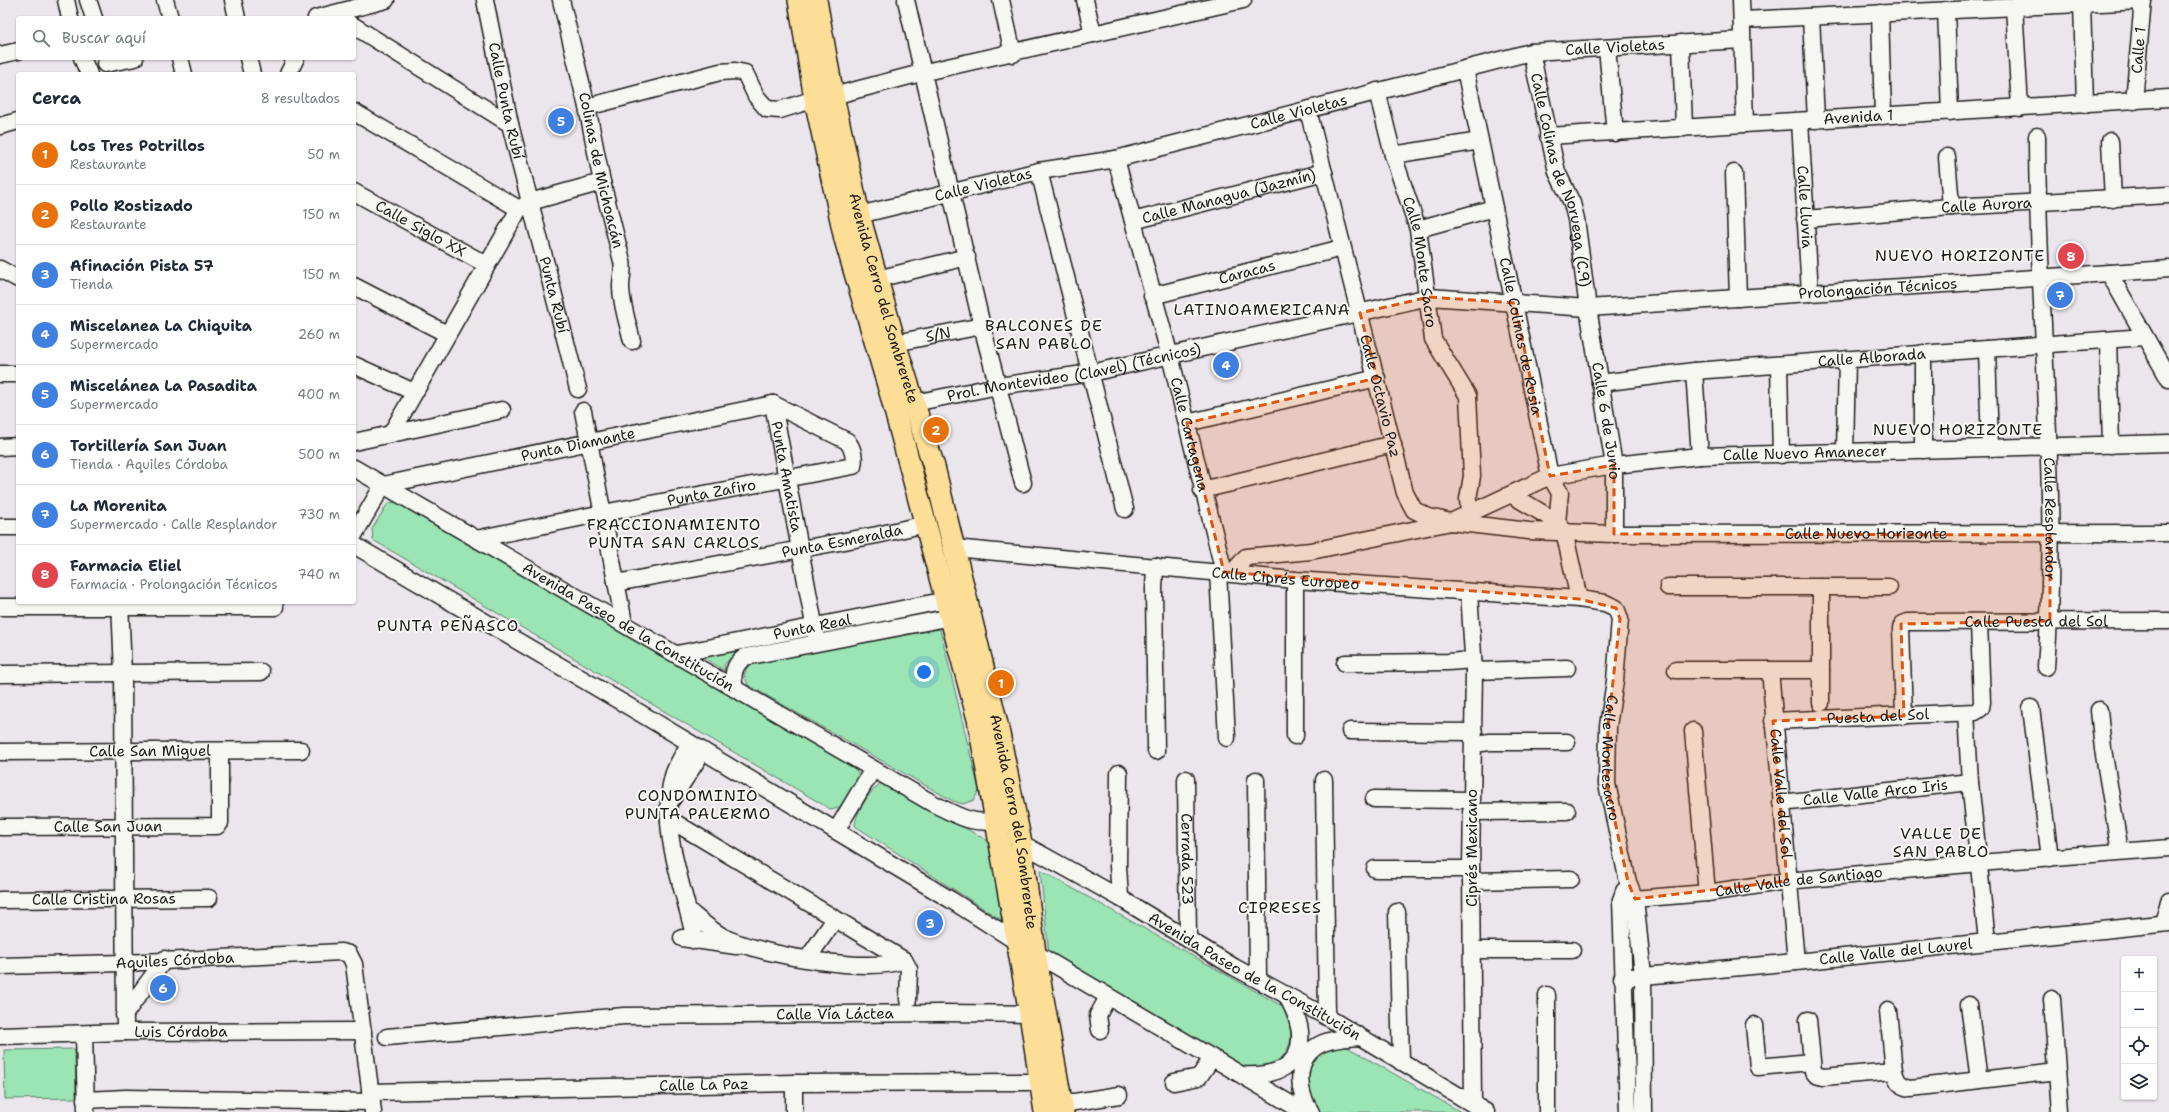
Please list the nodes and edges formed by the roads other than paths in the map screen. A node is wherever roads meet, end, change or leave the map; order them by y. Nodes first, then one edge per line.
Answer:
1 (66, 0) edge
2 (88, 0) edge
3 (165, 0) edge
4 (233, 0) edge
5 (386, 0) edge
6 (485, 0) edge
7 (561, 0) edge
8 (798, 0) edge
9 (816, 0) edge
10 (906, 0) edge
11 (1001, 0) edge
12 (1085, 0) edge
13 (1243, 0) edge
14 (1741, 0) edge
15 (2143, 1) edge
16 (2082, 3) junction
17 (2014, 6) junction
18 (1946, 10) junction
19 (1880, 13) junction
20 (70, 16) edge
21 (93, 16) edge
22 (169, 16) edge
23 (237, 16) edge
24 (338, 16) edge
25 (1811, 17) junction
26 (1742, 20) junction
27 (356, 27) edge
28 (1093, 34) junction
29 (1742, 40) junction
30 (1681, 43) junction
31 (1607, 48) junction
32 (16, 51) edge
33 (1531, 52) junction
34 (1013, 54) junction
35 (0, 55) edge
36 (83, 60) edge
37 (126, 60) edge
38 (180, 60) edge
39 (248, 60) edge
40 (295, 60) edge
41 (104, 65) edge
42 (1465, 69) junction
43 (88, 72) edge
44 (184, 72) edge
45 (252, 72) edge
46 (289, 72) edge
47 (921, 73) junction
48 (1377, 91) junction
49 (824, 98) junction
50 (2169, 98) edge
51 (2134, 101) junction
52 (2085, 104) junction
53 (587, 107) junction
54 (2020, 108) junction
55 (1308, 110) junction
56 (1950, 112) junction
57 (356, 113) edge
58 (1883, 116) junction
59 (1816, 120) junction
60 (1800, 121) junction
61 (16, 122) edge
62 (510, 124) junction
63 (1745, 124) junction
64 (0, 126) edge
65 (1684, 128) junction
66 (1615, 133) junction
67 (1548, 136) junction
68 (2037, 136) dead end
69 (1480, 141) junction
70 (2110, 141) dead end
71 (1393, 155) junction
72 (1947, 157) dead end
73 (1116, 159) junction
74 (1039, 171) junction
75 (1324, 172) junction
76 (1734, 173) dead end
77 (602, 182) junction
78 (356, 193) edge
79 (951, 194) junction
80 (2169, 195) edge
81 (2113, 199) junction
82 (2037, 203) junction
83 (524, 205) junction
84 (1951, 207) junction
85 (1494, 208) junction
86 (859, 215) junction
87 (1805, 219) junction
88 (1133, 221) junction
89 (1418, 229) junction
90 (1342, 248) junction
91 (967, 257) junction
92 (486, 266) junction
93 (0, 269) edge
94 (2169, 269) edge
95 (2109, 273) junction
96 (16, 278) edge
97 (2041, 278) junction
98 (877, 279) junction
99 (356, 287) edge
100 (1810, 293) junction
101 (1152, 296) junction
102 (1427, 298) junction
103 (1738, 298) junction
104 (1515, 303) junction
105 (1588, 308) junction
106 (1360, 313) junction
107 (877, 314) junction
108 (982, 326) junction
109 (447, 334) junction
110 (2144, 337) junction
111 (2108, 340) junction
112 (632, 341) dead end
113 (895, 343) junction
114 (2045, 345) junction
115 (1987, 348) junction
116 (1923, 353) junction
117 (1169, 356) junction
118 (1847, 359) junction
119 (1779, 366) junction
120 (356, 367) edge
121 (1694, 372) junction
122 (1091, 373) junction
123 (0, 374) edge
124 (16, 374) edge
125 (1376, 378) junction
126 (2169, 379) edge
127 (1600, 383) junction
128 (998, 386) junction
129 (578, 389) dead end
130 (414, 392) junction
131 (914, 403) junction
132 (773, 404) junction
133 (502, 410) dead end
134 (583, 411) dead end
135 (1187, 423) junction
136 (391, 434) junction
137 (356, 442) edge
138 (589, 443) junction
139 (2169, 443) edge
140 (1393, 444) junction
141 (2111, 445) junction
142 (16, 446) edge
143 (2050, 446) junction
144 (0, 447) edge
145 (1990, 448) junction
146 (1923, 450) junction
147 (1845, 452) junction
148 (1781, 455) junction
149 (1700, 456) junction
150 (1614, 465) junction
151 (356, 469) edge
152 (1550, 476) junction
153 (787, 478) junction
154 (1023, 483) dead end
155 (383, 485) junction
156 (1202, 490) junction
157 (1512, 494) junction
158 (1125, 509) dead end
159 (603, 513) junction
160 (1469, 514) junction
161 (1451, 522) junction
162 (926, 524) junction
163 (0, 527) edge
164 (16, 527) edge
165 (1560, 527) junction
166 (356, 532) edge
167 (2169, 533) edge
168 (1614, 534) junction
169 (2050, 535) junction
170 (476, 539) junction
171 (356, 546) edge
172 (954, 548) junction
173 (800, 549) junction
174 (1155, 566) junction
175 (1225, 572) junction
176 (1295, 580) junction
177 (616, 583) junction
178 (1668, 587) dead end
179 (1822, 587) junction
180 (1890, 587) dead end
181 (1469, 592) junction
182 (1579, 599) junction
183 (120, 604) edge
184 (0, 607) edge
185 (275, 607) dead end
186 (1616, 608) joint
187 (949, 609) junction
188 (2050, 621) junction
189 (2169, 621) edge
190 (624, 623) junction
191 (1979, 623) junction
192 (814, 625) junction
193 (818, 644) junction
194 (677, 654) junction
195 (1345, 663) dead end
196 (1473, 665) junction
197 (2046, 667) dead end
198 (1567, 668) dead end
199 (1676, 670) dead end
200 (1770, 670) junction
201 (1821, 670) junction
202 (261, 672) dead end
203 (123, 673) junction
204 (0, 674) edge
205 (735, 689) junction
206 (1821, 703) dead end
207 (2031, 708) dead end
208 (1973, 710) junction
209 (2099, 710) dead end
210 (1904, 716) junction
211 (1773, 721) junction
212 (1350, 731) dead end
213 (1693, 731) dead end
214 (1295, 736) dead end
215 (1227, 738) dead end
216 (1474, 738) junction
217 (1567, 742) dead end
218 (696, 747) junction
219 (301, 750) dead end
220 (122, 751) junction
221 (1156, 751) dead end
222 (0, 752) edge
223 (220, 752) junction
224 (873, 769) junction
225 (1119, 773) dead end
226 (1186, 778) dead end
227 (1256, 780) dead end
228 (1324, 780) dead end
229 (1970, 782) junction
230 (1374, 799) dead end
231 (1781, 804) junction
232 (1471, 806) junction
233 (669, 811) junction
234 (1567, 811) dead end
235 (996, 821) junction
236 (0, 827) edge
237 (123, 827) junction
238 (836, 831) junction
239 (1021, 843) junction
240 (2169, 848) edge
241 (2120, 851) junction
242 (2050, 858) junction
243 (1979, 863) junction
244 (1375, 869) dead end
245 (1471, 875) junction
246 (1571, 879) dead end
247 (1787, 881) junction
248 (1707, 892) junction
249 (124, 898) junction
250 (208, 898) dead end
251 (1120, 898) junction
252 (0, 900) edge
253 (1628, 900) junction
254 (2169, 901) edge
255 (690, 912) junction
256 (1397, 912) dead end
257 (835, 919) junction
258 (2166, 923) edge
259 (1188, 939) junction
260 (1986, 941) junction
261 (1017, 942) junction
262 (754, 949) junction
263 (1472, 950) junction
264 (1572, 950) dead end
265 (1036, 953) junction
266 (808, 958) junction
267 (165, 959) junction
268 (904, 960) junction
269 (1796, 962) junction
270 (124, 963) junction
271 (0, 966) edge
272 (1643, 975) junction
273 (1622, 978) junction
274 (1258, 979) junction
275 (1286, 995) junction
276 (1547, 995) dead end
277 (1108, 997) junction
278 (2052, 999) dead end
279 (908, 1000) dead end
280 (1969, 1005) dead end
281 (1888, 1011) dead end
282 (1039, 1014) junction
283 (124, 1015) junction
284 (1327, 1017) junction
285 (1808, 1020) dead end
286 (1754, 1025) dead end
287 (1100, 1030) dead end
288 (363, 1031) junction
289 (125, 1032) junction
290 (84, 1034) junction
291 (0, 1036) edge
292 (387, 1037) dead end
293 (1360, 1037) junction
294 (1212, 1058) junction
295 (1401, 1062) junction
296 (1811, 1062) junction
297 (1894, 1071) junction
298 (2057, 1071) junction
299 (1240, 1075) junction
300 (1979, 1080) junction
301 (1039, 1082) junction
302 (1174, 1082) dead end
303 (794, 1084) junction
304 (1119, 1095) dead end
305 (371, 1102) edge
306 (86, 1106) edge
307 (1480, 1108) edge
308 (1057, 1109) edge
309 (1303, 1111) edge
310 (794, 1112) edge
311 (1547, 1112) edge
312 (1628, 1112) edge
313 (1644, 1112) edge
314 (2060, 1112) edge

1 - 20 street
2 - 21 street
3 - 22 street
4 - 23 street
5 - 24 street
6 - 62 street, Calle Punta Rubí
7 - 53 street, Colinas de Michoacán
8 - 49 main road, Avenida Cerro del Sombrerete
9 - 49 main road, Avenida Cerro del Sombrerete
10 - 47 street
11 - 34 street
12 - 28 street
13 - 28 street
14 - 26 street
15 - 16 street
15 - 51 street, Calle 1
16 - 17 street
16 - 52 street
17 - 18 street
17 - 54 street
18 - 19 street
18 - 56 street
19 - 25 street
19 - 58 street
25 - 26 street
25 - 59 street
26 - 29 street
27 - 62 street
28 - 34 street
29 - 30 street, Calle Violetas
29 - 63 street
30 - 31 street, Calle Violetas
30 - 65 street
31 - 33 street, Calle Violetas
31 - 66 street
32 - 35 street
33 - 42 street, Calle Violetas
33 - 67 street, Calle Colinas de Noruega (C.9)
34 - 47 street
36 - 43 street
37 - 41 street
38 - 44 street
39 - 45 street
40 - 46 street
42 - 48 street, Calle Violetas
42 - 69 street, Calle Colinas de Rusia
47 - 49 street
47 - 79 street
48 - 55 street, Calle Violetas
48 - 71 street, Calle Monte Sacro
49 - 53 street
49 - 86 main road, Avenida Cerro del Sombrerete
49 - 107 main road, Avenida Cerro del Sombrerete
50 - 51 street, Avenida 1
51 - 52 street, Avenida 1
52 - 54 street, Avenida 1
53 - 77 street, Colinas de Michoacán
54 - 56 street, Avenida 1
55 - 73 street, Calle Violetas
55 - 75 street, Calle Octavio Paz
56 - 58 street, Avenida 1
57 - 83 street
58 - 59 street, Avenida 1
59 - 60 street, Avenida 1
60 - 63 street, Avenida 1
60 - 87 street, Calle Lluvia
61 - 64 street
62 - 83 street, Calle Punta Rubí
63 - 65 street, Avenida 1
65 - 66 street, Avenida 1
66 - 67 street, Avenida 1
67 - 105 street, Calle Colinas de Noruega (C.9)
68 - 82 street, Calle Resplandor
69 - 71 street
69 - 85 street, Calle Colinas de Rusia
70 - 81 street
71 - 89 street, Calle Monte Sacro
72 - 84 street
73 - 74 street, Calle Violetas
73 - 88 street, Calle Cartagena
74 - 79 street, Calle Violetas
74 - 122 street
75 - 88 street, Calle Managua (Jazmín)
75 - 90 street, Calle Octavio Paz
76 - 103 street
77 - 83 street
77 - 112 street, Colinas de Michoacán
78 - 92 street, Calle Siglo XX
79 - 86 street, Calle Violetas
79 - 91 street
80 - 81 street, Calle Aurora
81 - 82 street, Calle Aurora
82 - 84 street, Calle Aurora
82 - 97 street, Calle Resplandor
83 - 92 street
83 - 129 street, Punta Rubí
84 - 87 street, Calle Aurora
85 - 89 street
85 - 104 street, Calle Colinas de Rusia
86 - 98 main road, Avenida Cerro del Sombrerete
87 - 100 street, Calle Lluvia
88 - 101 street, Calle Cartagena
89 - 102 street, Calle Monte Sacro
90 - 101 street, Caracas
90 - 106 street, Calle Octavio Paz
91 - 98 street
91 - 108 street
92 - 109 street
93 - 96 street
94 - 95 street, Prolongación Técnicos
95 - 97 street, Prolongación Técnicos
95 - 110 street
97 - 100 street, Prolongación Técnicos
97 - 114 street, Calle Resplandor
98 - 107 main road, Avenida Cerro del Sombrerete
99 - 109 street
100 - 103 street, Prolongación Técnicos
101 - 117 street, Calle Cartagena
102 - 104 street, Prol. Montevideo (Clavel) (Técnicos)
102 - 106 street, Prol. Montevideo (Clavel) (Técnicos)
102 - 160 street, Calle Monte Sacro
103 - 105 street, Prolongación Técnicos
104 - 105 street, Prol. Montevideo (Clavel) (Técnicos)
104 - 152 street, Calle Colinas de Rusia
105 - 127 street, Calle 6 de Junio
106 - 117 street, Prol. Montevideo (Clavel) (Técnicos)
106 - 125 street, Calle Octavio Paz
107 - 113 main road, Avenida Cerro del Sombrerete
107 - 162 main road, Avenida Cerro del Sombrerete
108 - 113 street, S/N
108 - 128 street
109 - 130 street
110 - 111 street, Calle Alborada
110 - 126 street
111 - 114 street, Calle Alborada
111 - 141 street
113 - 131 main road, Avenida Cerro del Sombrerete
114 - 115 street, Calle Alborada
114 - 143 street, Calle Resplandor
115 - 116 street, Calle Alborada
115 - 145 street
116 - 118 street, Calle Alborada
116 - 146 street
117 - 122 street, Prol. Montevideo (Clavel) (Técnicos)
117 - 135 street, Calle Cartagena
118 - 119 street, Calle Alborada
118 - 147 street
119 - 121 street, Calle Alborada
119 - 148 street
120 - 130 street
121 - 127 street, Calle Alborada
121 - 149 street
122 - 128 street, Prol. Montevideo (Clavel) (Técnicos)
122 - 158 street
123 - 124 street
125 - 135 street
125 - 140 street, Calle Octavio Paz
127 - 150 street, Calle 6 de Junio
128 - 131 street, Prol. Montevideo (Clavel) (Técnicos)
128 - 154 street
130 - 136 street
131 - 172 main road, Avenida Cerro del Sombrerete
132 - 138 street, Punta Diamante
132 - 153 street, Punta Amatista
132 - 153 street, Punta Zafiro
133 - 136 street
134 - 138 street
135 - 156 street, Calle Cartagena
136 - 137 street
138 - 155 street, Punta Diamante
138 - 159 street
139 - 141 street, Calle Nuevo Amanecer
140 - 156 street
140 - 161 street, Calle Octavio Paz
141 - 143 street, Calle Nuevo Amanecer
142 - 144 street
143 - 145 street, Calle Nuevo Amanecer
143 - 169 street, Calle Resplandor
145 - 146 street, Calle Nuevo Amanecer
146 - 147 street, Calle Nuevo Amanecer
147 - 148 street, Calle Nuevo Amanecer
148 - 149 street, Calle Nuevo Amanecer
149 - 150 street, Calle Nuevo Amanecer
150 - 152 street, Calle Nuevo Amanecer
150 - 168 street, Calle 6 de Junio
151 - 155 street, Avenida Paseo de la Constitución
152 - 157 street, Calle Nuevo Amanecer
152 - 165 street, Calle Colinas de Rusia
153 - 159 street, Punta Zafiro
153 - 173 street, Punta Amatista
155 - 166 street
155 - 170 street, Avenida Paseo de la Constitución
156 - 175 street, Calle Cartagena
157 - 160 street, Calle Nuevo Amanecer
157 - 165 street
159 - 170 street, Punta Zafiro
159 - 177 street
160 - 161 street, Calle Nuevo Amanecer
161 - 165 street, Calle Octavio Paz
161 - 175 street
162 - 173 street, Punta Esmeralda
162 - 187 main road, Avenida Cerro del Sombrerete
163 - 164 street
165 - 168 street, Calle Nuevo Horizonte
165 - 182 street, Calle Colinas de Rusia
167 - 169 street, Calle Nuevo Horizonte
168 - 169 street, Calle Nuevo Horizonte
169 - 188 street, Calle Resplandor
170 - 190 street, Avenida Paseo de la Constitución
171 - 218 street
172 - 174 street, Calle Ciprés Europeo
172 - 239 main road, Avenida Cerro del Sombrerete
173 - 177 street, Punta Esmeralda
173 - 192 street, Punta Amatista
174 - 175 street, Calle Ciprés Europeo
174 - 221 street
175 - 176 street, Calle Ciprés Europeo
175 - 215 street, Calle Cartagena
176 - 181 street, Calle Ciprés Europeo
176 - 214 street
177 - 190 street
178 - 179 street
179 - 180 street
179 - 201 street
181 - 182 street, Calle Ciprés Europeo
181 - 196 street, Ciprés Mexicano
182 - 186 street, Calle Ciprés Europeo
183 - 184 street
183 - 185 street
183 - 203 street
186 - 253 street, Calle Montesacro
187 - 192 street, Punta Real
187 - 193 street, Punta Real
187 - 235 main road, Avenida Cerro del Sombrerete
188 - 189 street, Calle Puesta del Sol
188 - 191 street, Calle Puesta del Sol
188 - 197 street, Calle Resplandor
190 - 194 street, Avenida Paseo de la Constitución
191 - 208 street
191 - 210 street, Calle Puesta del Sol
192 - 193 street, Punta Amatista
192 - 194 street, Punta Real
193 - 205 street, Punta Real
194 - 205 street, Avenida Paseo de la Constitución
195 - 196 street
196 - 198 street
196 - 216 street, Ciprés Mexicano
199 - 200 street
200 - 201 street
200 - 211 street, Calle Valle del Sol
201 - 206 street
202 - 203 street
203 - 204 street
203 - 220 street
205 - 224 street, Avenida Paseo de la Constitución
207 - 242 street
208 - 210 street, Puesta del Sol
208 - 229 street
209 - 241 street
210 - 211 street, Puesta del Sol
211 - 231 street, Calle Valle del Sol
212 - 216 street
213 - 248 street
216 - 217 street
216 - 232 street, Ciprés Mexicano
218 - 233 street
218 - 238 street
219 - 223 street, Calle San Miguel
220 - 222 street, Calle San Miguel
220 - 223 street, Calle San Miguel
220 - 237 street
223 - 237 street, Calle San Juan
224 - 235 street, Avenida Paseo de la Constitución
224 - 238 street
225 - 251 street
226 - 259 street, Cerrada 523
227 - 274 street
228 - 284 street
229 - 231 street, Calle Valle Arco Iris
229 - 243 street
230 - 232 street
231 - 247 street, Calle Valle del Sol
232 - 234 street
232 - 245 street, Ciprés Mexicano
233 - 255 street
233 - 257 street
235 - 261 main road, Avenida Cerro del Sombrerete
236 - 237 street, Calle San Juan
237 - 249 street
238 - 261 street
239 - 251 street, Avenida Paseo de la Constitución
239 - 265 main road, Avenida Cerro del Sombrerete
240 - 241 street, Calle Valle de Santiago
241 - 242 street, Calle Valle de Santiago
242 - 243 street, Calle Valle de Santiago
243 - 247 street, Calle Valle de Santiago
243 - 260 street
244 - 245 street
245 - 246 street
245 - 263 street, Ciprés Mexicano
247 - 248 street, Calle Valle de Santiago
247 - 269 street, Calle Valle del Sol
248 - 253 street, Calle Valle de Santiago
249 - 250 street, Calle Cristina Rosas
249 - 252 street, Calle Cristina Rosas
249 - 270 street
251 - 259 street, Avenida Paseo de la Constitución
253 - 272 street, Calle Montesacro
253 - 273 street, Calle Montesacro
254 - 258 street
255 - 262 street
255 - 262 street
256 - 295 street
257 - 266 street
257 - 268 street
258 - 260 street, Calle Valle del Laurel
259 - 274 street, Avenida Paseo de la Constitución
260 - 269 street, Calle Valle del Laurel
261 - 282 main road, Avenida Cerro del Sombrerete
262 - 266 street
263 - 264 street
263 - 307 street, Ciprés Mexicano
265 - 277 street
265 - 282 main road, Avenida Cerro del Sombrerete
266 - 268 street
267 - 270 street, Aquiles Córdoba
267 - 283 street
267 - 288 street, Aquiles Córdoba
268 - 279 street
269 - 272 street, Calle Valle del Laurel
270 - 271 street, Aquiles Córdoba
270 - 283 street
272 - 273 street, Calle Valle del Laurel
272 - 313 street, Calle Montesacro
273 - 312 street, Calle Montesacro
274 - 275 street, Avenida Paseo de la Constitución
275 - 284 street, Avenida Paseo de la Constitución
275 - 299 street
276 - 311 street
277 - 287 street
277 - 294 street
278 - 298 street
280 - 300 street
281 - 297 street
282 - 292 street, Calle Vía Láctea
282 - 301 main road, Avenida Cerro del Sombrerete
282 - 308 main road, Avenida Cerro del Sombrerete
283 - 289 street
284 - 293 street, Avenida Paseo de la Constitución
285 - 296 street
286 - 296 street
288 - 289 street, Luis Córdoba
288 - 305 street
289 - 290 street, Luis Córdoba
290 - 291 street, Luis Córdoba
290 - 306 street
293 - 295 street, Avenida Paseo de la Constitución
293 - 309 street
294 - 299 street
294 - 302 street
295 - 307 street, Avenida Paseo de la Constitución
296 - 297 street
297 - 300 street
298 - 300 street
298 - 314 street
299 - 309 street
301 - 303 street, Calle La Paz
301 - 308 main road, Avenida Cerro del Sombrerete
303 - 305 street, Calle La Paz
303 - 310 street
304 - 308 street
305 - 306 street, Calle La Paz

